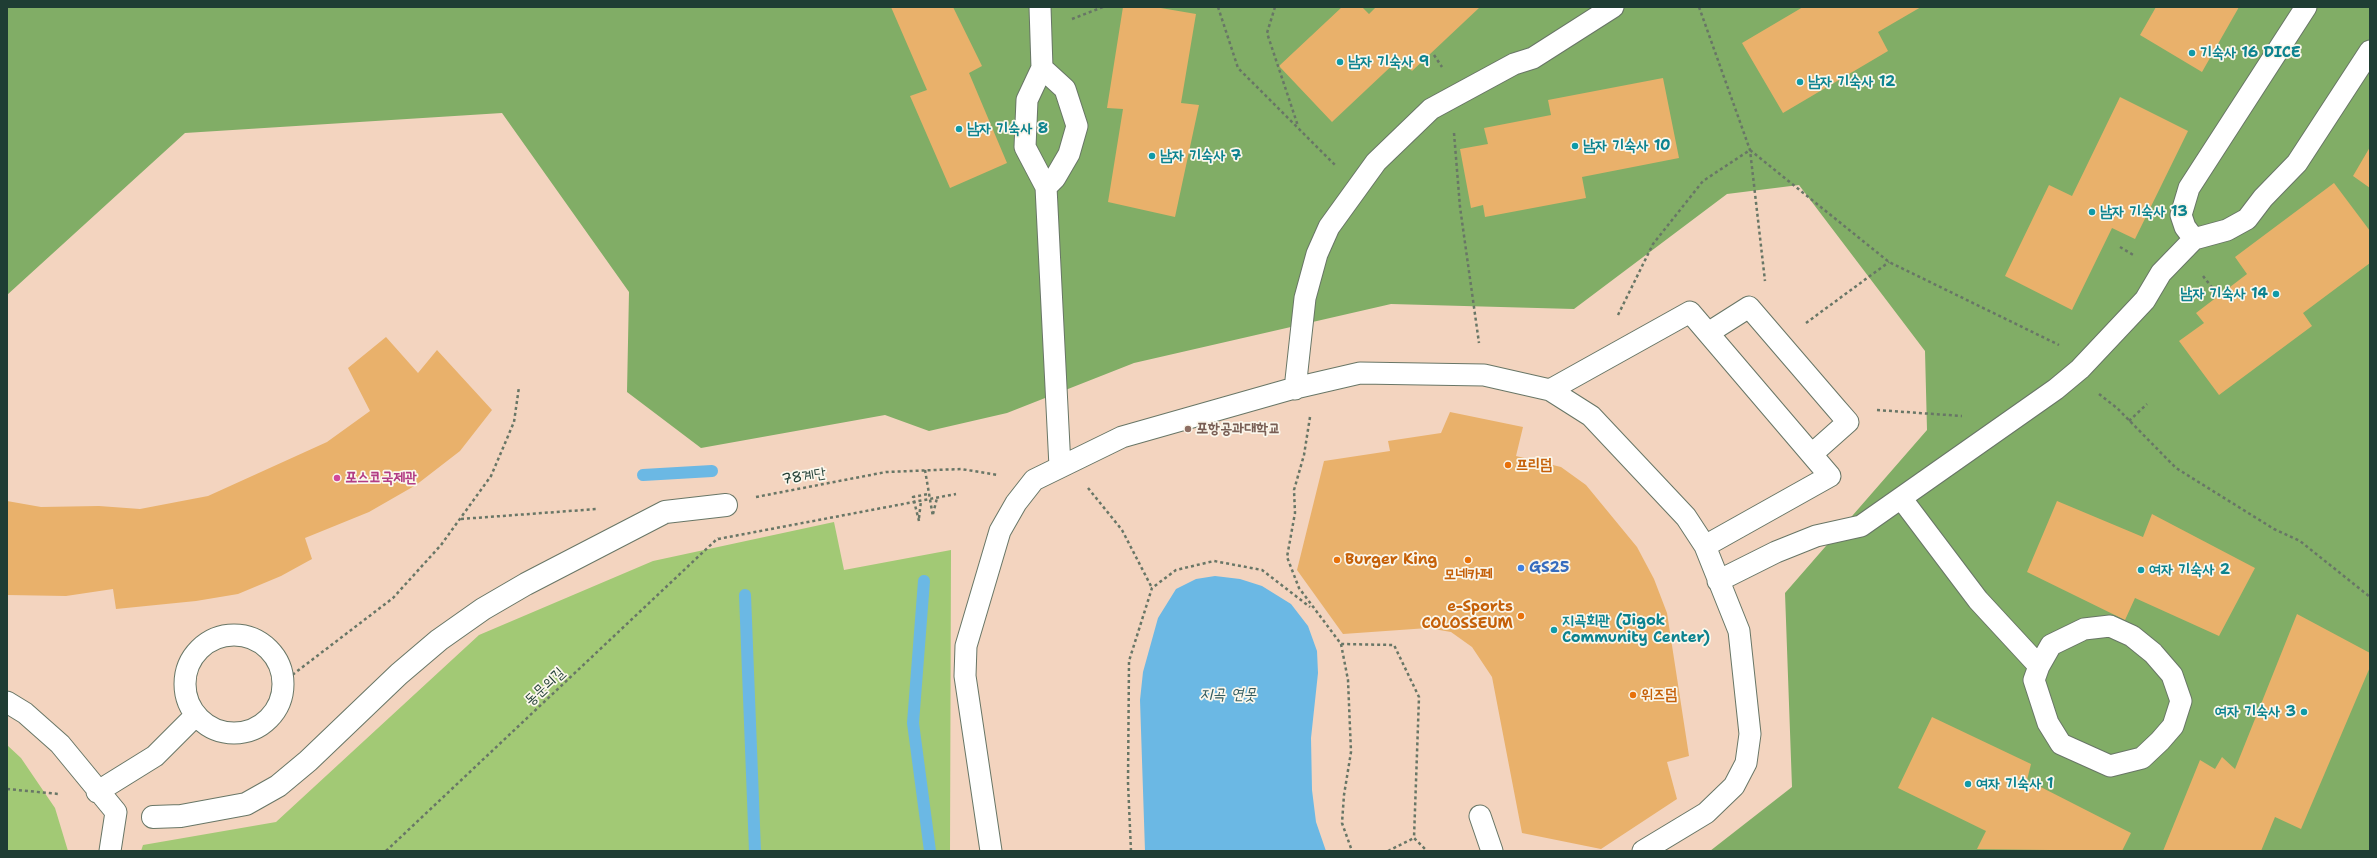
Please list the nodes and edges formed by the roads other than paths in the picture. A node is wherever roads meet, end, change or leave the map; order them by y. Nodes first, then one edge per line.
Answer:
1 (1040, 7) edge
2 (1613, 7) edge
3 (2306, 7) edge
4 (2370, 51) edge
5 (1042, 68) junction
6 (1046, 187) junction
7 (2194, 239) junction
8 (1708, 333) junction
9 (1295, 389) junction
10 (1550, 390) junction
11 (1812, 454) junction
12 (1064, 465) junction
13 (1901, 498) junction
14 (726, 505) road end
15 (1705, 546) junction
16 (1718, 582) junction
17 (2039, 666) junction
18 (7, 702) edge
19 (196, 715) junction
20 (97, 792) junction
21 (1480, 816) dead end
22 (153, 817) dead end
23 (110, 851) edge
24 (991, 851) edge
25 (1492, 851) edge
26 (1643, 851) edge

1 - 5 lane
2 - 9 lane
3 - 7 lane
4 - 7 lane
5 - 6 lane
5 - 6 lane
6 - 12 lane
7 - 13 lane
8 - 10 lane
8 - 11 lane
8 - 11 lane
9 - 10 lane
9 - 12 lane
10 - 15 lane
11 - 15 lane
12 - 24 lane
13 - 16 lane
13 - 17 lane
14 - 22 street
15 - 16 lane
16 - 26 lane
17 - 17 lane
18 - 20 lane
19 - 19 lane
19 - 20 lane
20 - 23 lane
21 - 25 lane

